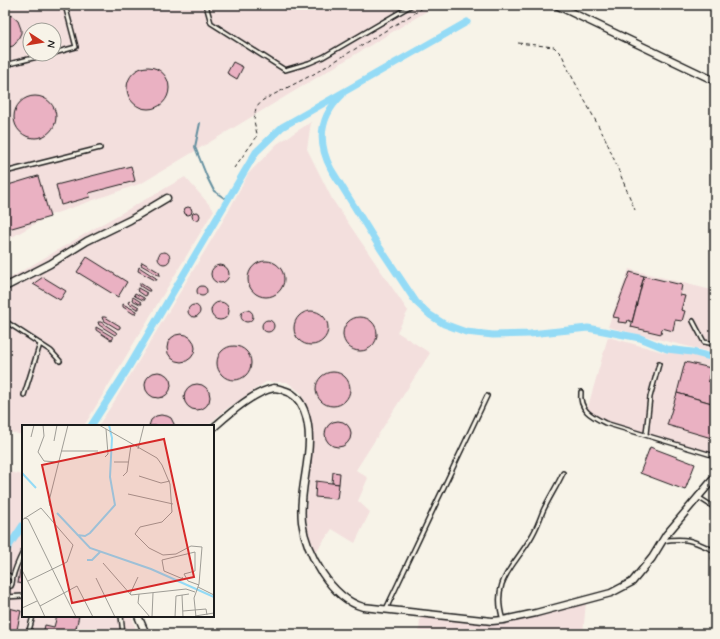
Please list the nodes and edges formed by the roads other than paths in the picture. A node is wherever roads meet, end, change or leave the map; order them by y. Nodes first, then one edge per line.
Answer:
1 (65, 5) edge
2 (206, 5) edge
3 (412, 5) edge
4 (556, 5) edge
5 (62, 51) edge
6 (22, 61) edge
7 (5, 65) edge
8 (715, 81) edge
9 (100, 148) dead end
10 (5, 172) edge
11 (167, 198) dead end
12 (5, 287) edge
13 (5, 321) edge
14 (693, 321) dead end
15 (40, 344) junction
16 (715, 344) edge
17 (60, 361) dead end
18 (659, 364) dead end
19 (581, 392) dead end
20 (24, 395) dead end
21 (487, 396) dead end
22 (214, 427) edge
23 (646, 434) junction
24 (715, 456) edge
25 (563, 473) dead end
26 (715, 477) edge
27 (698, 497) junction
28 (715, 508) edge
29 (662, 541) junction
30 (715, 551) edge
31 (22, 554) edge
32 (5, 576) edge
33 (12, 578) junction
34 (5, 588) edge
35 (22, 596) edge
36 (5, 598) edge
37 (386, 610) junction
38 (33, 617) edge
39 (121, 617) edge
40 (138, 617) edge
41 (503, 620) junction
42 (28, 634) edge
43 (123, 634) edge
44 (146, 634) edge

1 - 5 lane
2 - 3 lane
4 - 8 street
6 - 7 lane
9 - 10 lane
11 - 12 street
13 - 15 lane
14 - 16 lane
15 - 17 lane
15 - 20 lane
18 - 23 lane
19 - 23 lane
21 - 37 lane
22 - 37 street
23 - 24 lane
25 - 41 lane
26 - 27 street
27 - 28 lane
27 - 29 street
29 - 30 lane
29 - 41 street
31 - 33 lane
32 - 33 lane
33 - 34 lane
35 - 36 lane
37 - 41 street
38 - 42 lane
39 - 43 lane
40 - 44 street

